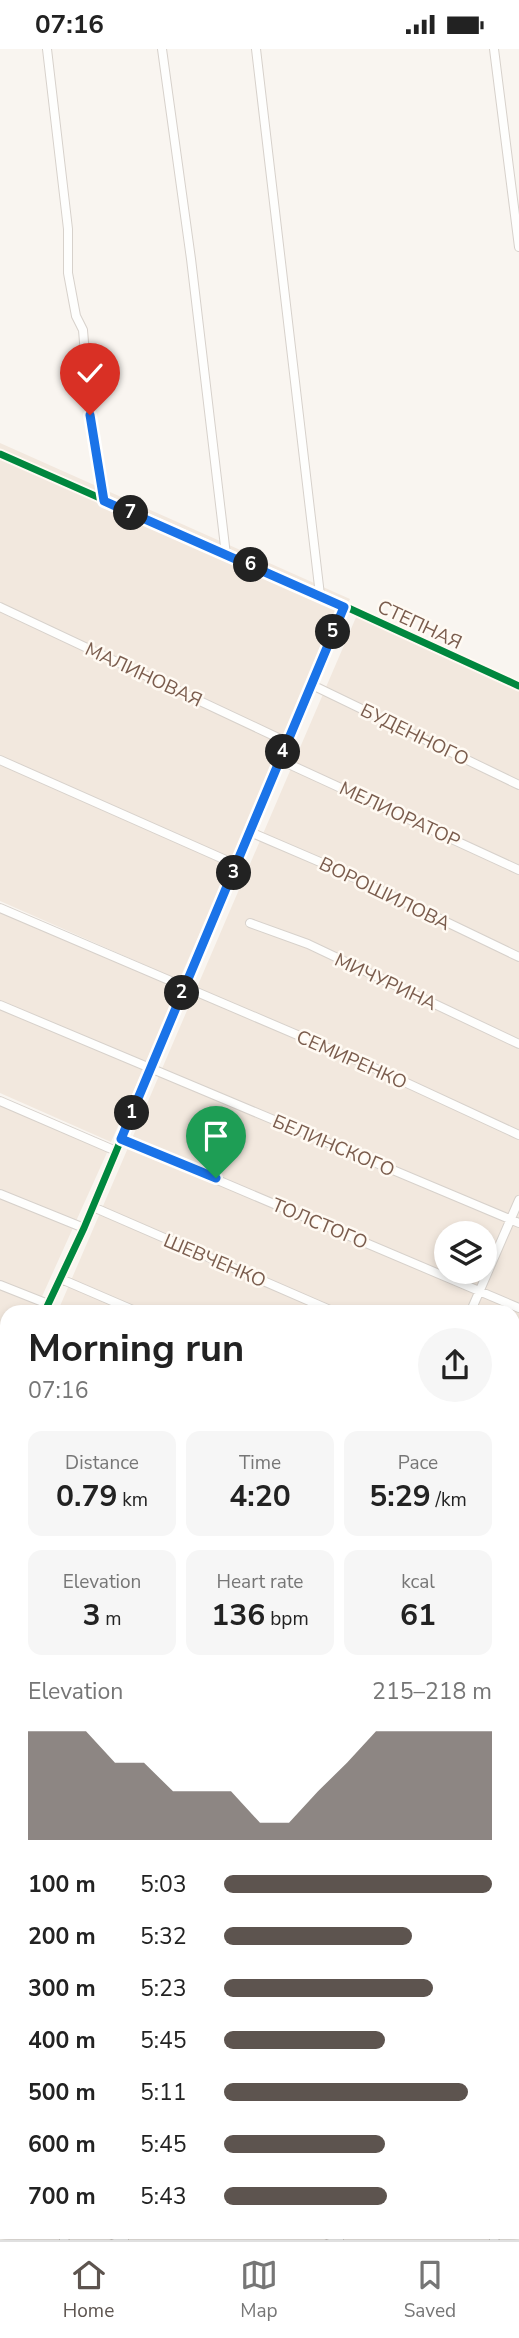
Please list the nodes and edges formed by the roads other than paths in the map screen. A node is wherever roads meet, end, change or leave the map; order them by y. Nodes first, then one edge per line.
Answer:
1 (47, 49) edge
2 (162, 49) edge
3 (256, 49) edge
4 (494, 49) edge
5 (519, 247) edge
6 (0, 454) edge
7 (104, 501) junction
8 (226, 555) junction
9 (320, 595) junction
10 (0, 607) edge
11 (344, 607) junction
12 (310, 684) junction
13 (519, 686) edge
14 (287, 742) junction
15 (0, 759) edge
16 (280, 759) junction
17 (519, 785) edge
18 (250, 832) junction
19 (237, 865) junction
20 (519, 870) edge
21 (0, 908) edge
22 (250, 923) dead end
23 (519, 957) edge
24 (184, 988) junction
25 (0, 1005) edge
26 (519, 1044) edge
27 (149, 1069) junction
28 (0, 1101) edge
29 (519, 1135) edge
30 (121, 1139) junction
31 (116, 1151) junction
32 (0, 1194) edge
33 (519, 1200) edge
34 (93, 1207) junction
35 (515, 1221) edge
36 (84, 1228) junction
37 (61, 1279) junction
38 (0, 1285) edge
39 (480, 1291) junction
40 (40, 1305) edge
41 (48, 1305) edge
42 (121, 1305) edge
43 (319, 1305) edge
44 (474, 1305) edge
45 (512, 1305) edge

1 - 7 street
2 - 8 street
3 - 9 street
4 - 5 street
6 - 7 street, СТЕПНАЯ
7 - 8 street, СТЕПНАЯ
8 - 9 street, СТЕПНАЯ
9 - 11 street, СТЕПНАЯ
10 - 14 street, МАЛИНОВАЯ
11 - 12 street
11 - 13 street, СТЕПНАЯ
12 - 14 street
12 - 17 street, БУДЕННОГО
14 - 16 street
15 - 19 street
16 - 18 street
16 - 20 street, МЕЛИОРАТОР
18 - 19 street
18 - 23 street, ВОРОШИЛОВА
19 - 24 street
21 - 24 street, СЕМИРЕНКО
22 - 26 street, МИЧУРИНА
24 - 27 street
24 - 29 street, СЕМИРЕНКО
25 - 27 street, БЕЛИНСКОГО
27 - 30 street
27 - 35 street, БЕЛИНСКОГО
28 - 31 street
30 - 31 street
30 - 39 street, ТОЛСТОГО
31 - 34 street
32 - 36 street
33 - 35 street
34 - 36 street
34 - 43 street, ШЕВЧЕНКО
35 - 39 street
36 - 37 street
37 - 41 street
37 - 42 street
38 - 40 street
39 - 44 street
39 - 45 street, ТОЛСТОГО

